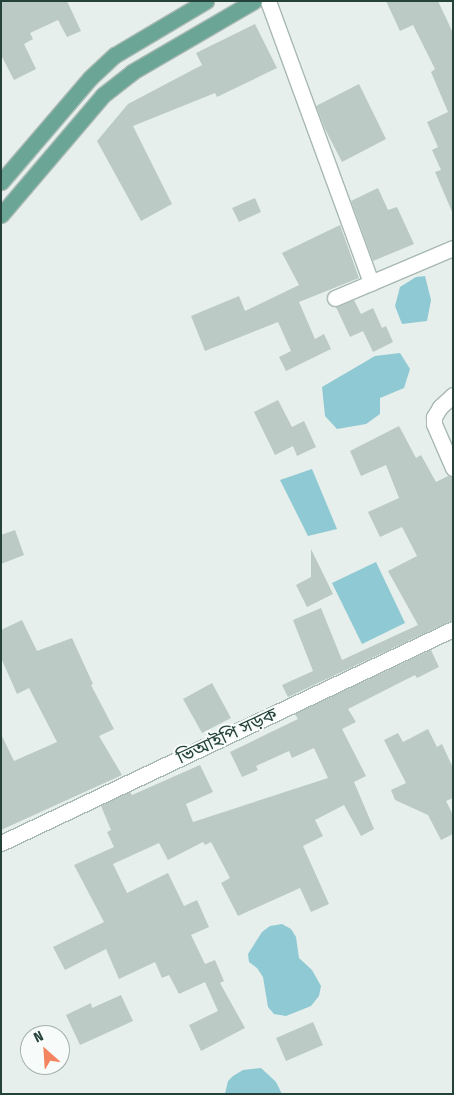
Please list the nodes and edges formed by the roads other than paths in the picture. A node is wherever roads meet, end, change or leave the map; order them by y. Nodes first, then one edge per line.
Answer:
1 (206, 1) edge
2 (254, 1) edge
3 (268, 1) edge
4 (1, 182) edge
5 (1, 215) edge
6 (453, 248) edge
7 (371, 283) junction
8 (335, 298) dead end
9 (453, 394) edge
10 (453, 468) edge
11 (453, 629) edge
12 (1, 842) edge

1 - 4 main road
2 - 5 main road
3 - 7 street
6 - 7 street
7 - 8 street
9 - 10 street
11 - 12 street, ভিআইপি সড়ক

